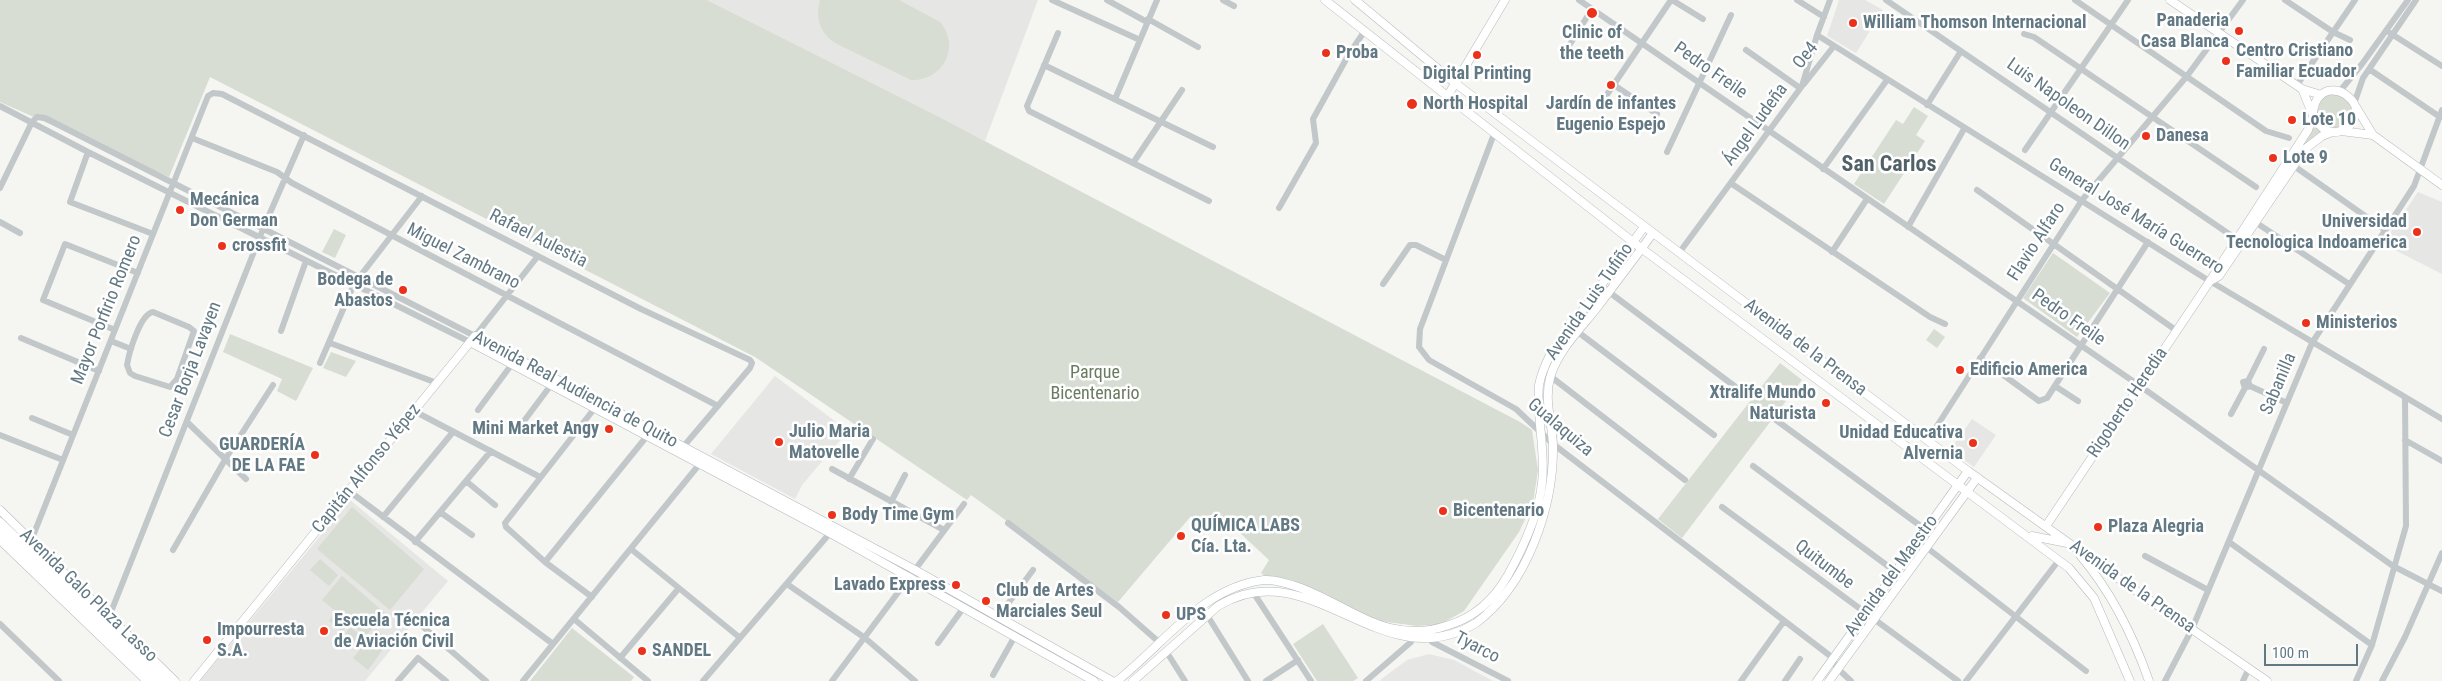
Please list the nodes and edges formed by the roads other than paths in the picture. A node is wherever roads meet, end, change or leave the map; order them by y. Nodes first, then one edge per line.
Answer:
1 (1052, 0) edge
2 (1106, 0) edge
3 (1156, 0) edge
4 (1223, 0) edge
5 (1325, 0) edge
6 (1355, 0) edge
7 (1505, 0) edge
8 (1579, 0) edge
9 (1671, 0) edge
10 (1798, 0) edge
11 (1830, 0) edge
12 (1886, 0) edge
13 (2074, 0) edge
14 (2128, 0) edge
15 (2170, 0) edge
16 (2242, 0) edge
17 (2285, 0) edge
18 (2355, 0) edge
19 (2408, 0) edge
20 (2416, 0) edge
21 (2182, 3) edge
22 (1234, 6) dead end
23 (1592, 9) junction
24 (1731, 15) dead end
25 (1824, 17) junction
26 (1703, 19) dead end
27 (1148, 21) junction
28 (2111, 24) junction
29 (1364, 32) junction
30 (2334, 32) junction
31 (2390, 32) junction
32 (1058, 33) dead end
33 (2024, 34) dead end
34 (2218, 34) junction
35 (1816, 35) junction
36 (1140, 40) junction
37 (2350, 40) dead end
38 (1643, 43) junction
39 (1834, 46) junction
40 (1198, 48) dead end
41 (1746, 50) dead end
42 (1961, 51) junction
43 (1565, 52) dead end
44 (1044, 65) junction
45 (2442, 66) edge
46 (2081, 68) junction
47 (2369, 69) junction
48 (2187, 76) junction
49 (1887, 80) junction
50 (1700, 82) junction
51 (1455, 83) junction
52 (1614, 85) junction
53 (1801, 87) junction
54 (2300, 87) junction
55 (1182, 90) dead end
56 (2340, 91) junction
57 (213, 93) joint
58 (2321, 95) junction
59 (1447, 98) junction
60 (1115, 99) junction
61 (1604, 99) dead end
62 (1927, 104) junction
63 (2355, 105) junction
64 (0, 106) edge
65 (2052, 112) junction
66 (1657, 114) dead end
67 (2441, 114) edge
68 (2313, 115) junction
69 (2152, 116) junction
70 (32, 122) junction
71 (1162, 122) junction
72 (1964, 129) junction
73 (1770, 132) junction
74 (2332, 132) junction
75 (2341, 132) junction
76 (1494, 134) junction
77 (304, 135) junction
78 (2373, 135) junction
79 (192, 138) junction
80 (2288, 138) dead end
81 (1214, 147) dead end
82 (2025, 150) dead end
83 (88, 152) junction
84 (1667, 152) dead end
85 (2118, 158) junction
86 (1133, 163) junction
87 (2294, 166) junction
88 (1823, 169) junction
89 (2421, 169) junction
90 (284, 177) junction
91 (174, 182) junction
92 (1732, 184) junction
93 (2442, 185) edge
94 (2256, 187) dead end
95 (0, 188) edge
96 (1977, 190) dead end
97 (170, 192) junction
98 (422, 196) junction
99 (1867, 199) junction
100 (2082, 200) junction
101 (1209, 201) dead end
102 (1279, 208) dead end
103 (2253, 221) junction
104 (0, 222) edge
105 (1644, 227) junction
106 (1908, 227) junction
107 (263, 229) junction
108 (2385, 230) junction
109 (20, 233) dead end
110 (1652, 233) junction
111 (154, 234) junction
112 (2232, 236) dead end
113 (260, 237) junction
114 (392, 237) junction
115 (1633, 242) junction
116 (2148, 242) junction
117 (2053, 244) junction
118 (1642, 248) junction
119 (1832, 252) junction
120 (1679, 253) junction
121 (538, 256) junction
122 (1446, 260) junction
123 (306, 261) junction
124 (138, 273) junction
125 (358, 277) junction
126 (2210, 281) junction
127 (354, 284) junction
128 (1382, 284) dead end
129 (2349, 284) junction
130 (1601, 286) junction
131 (2116, 290) junction
132 (1609, 292) junction
133 (507, 296) junction
134 (2017, 301) junction
135 (1945, 324) dead end
136 (1571, 327) junction
137 (115, 330) junction
138 (2177, 330) junction
139 (282, 331) dead end
140 (1578, 332) junction
141 (21, 338) dead end
142 (472, 339) junction
143 (111, 341) junction
144 (330, 343) junction
145 (2312, 343) junction
146 (2082, 346) junction
147 (132, 349) junction
148 (2264, 349) dead end
149 (1980, 358) junction
150 (320, 363) dead end
151 (512, 364) junction
152 (99, 371) junction
153 (1550, 376) junction
154 (437, 383) junction
155 (273, 385) dead end
156 (551, 385) junction
157 (2248, 385) junction
158 (2056, 386) junction
159 (2140, 386) junction
160 (1749, 397) dead end
161 (2405, 397) junction
162 (2078, 401) dead end
163 (2287, 403) junction
164 (718, 406) junction
165 (594, 409) junction
166 (478, 410) dead end
167 (414, 411) junction
168 (2231, 414) dead end
169 (32, 418) dead end
170 (2442, 419) edge
171 (1776, 420) dead end
172 (187, 422) junction
173 (1540, 430) junction
174 (453, 432) junction
175 (515, 433) dead end
176 (0, 435) edge
177 (1714, 435) dead end
178 (73, 436) junction
179 (647, 436) junction
180 (873, 438) dead end
181 (1928, 440) junction
182 (2405, 440) junction
183 (1553, 444) junction
184 (683, 447) junction
185 (490, 451) junction
186 (226, 458) junction
187 (63, 460) junction
188 (2442, 461) edge
189 (702, 462) junction
190 (1753, 466) dead end
191 (832, 469) dead end
192 (1968, 471) junction
193 (2259, 471) junction
194 (905, 475) dead end
195 (540, 477) junction
196 (1977, 478) junction
197 (246, 479) dead end
198 (849, 479) junction
199 (1685, 480) dead end
200 (466, 481) junction
201 (1542, 483) junction
202 (1552, 484) junction
203 (1958, 485) junction
204 (349, 491) junction
205 (1966, 492) junction
206 (891, 502) junction
207 (964, 504) dead end
208 (495, 505) dead end
209 (1722, 507) dead end
210 (0, 510) edge
211 (440, 512) junction
212 (383, 517) junction
213 (0, 522) edge
214 (1008, 523) dead end
215 (2046, 526) junction
216 (0, 530) edge
217 (944, 530) junction
218 (1926, 530) junction
219 (830, 533) junction
220 (2024, 533) junction
221 (472, 535) dead end
222 (2057, 538) junction
223 (0, 540) edge
224 (31, 541) junction
225 (415, 542) junction
226 (2229, 542) junction
227 (2071, 544) junction
228 (1926, 548) junction
229 (631, 549) junction
230 (173, 550) dead end
231 (2442, 553) edge
232 (2145, 556) dead end
233 (2059, 560) junction
234 (545, 562) junction
235 (2393, 566) junction
236 (915, 570) junction
237 (1033, 570) dead end
238 (1895, 572) junction
239 (2112, 574) junction
240 (910, 577) junction
241 (1904, 578) junction
242 (787, 584) junction
243 (2429, 584) junction
244 (2104, 586) junction
245 (679, 588) junction
246 (2208, 590) junction
247 (2442, 591) edge
248 (1253, 592) junction
249 (592, 597) junction
250 (964, 607) junction
251 (1353, 614) junction
252 (1865, 614) junction
253 (1207, 615) junction
254 (2016, 616) junction
255 (109, 617) junction
256 (998, 617) junction
257 (574, 619) junction
258 (1873, 620) junction
259 (1784, 621) junction
260 (1348, 622) junction
261 (0, 624) edge
262 (1181, 624) junction
263 (422, 625) dead end
264 (2192, 629) junction
265 (1188, 632) junction
266 (1015, 636) junction
267 (740, 637) junction
268 (865, 638) junction
269 (1411, 642) junction
270 (1432, 642) junction
271 (938, 643) dead end
272 (1160, 643) junction
273 (553, 644) junction
274 (2372, 645) junction
275 (1166, 651) junction
276 (620, 658) junction
277 (1833, 658) junction
278 (1800, 659) dead end
279 (1298, 660) junction
280 (2249, 668) junction
281 (1837, 669) junction
282 (2086, 671) dead end
283 (993, 675) dead end
284 (1139, 677) edge
285 (1788, 680) edge
286 (58, 681) edge
287 (147, 681) edge
288 (156, 681) edge
289 (166, 681) edge
290 (175, 681) edge
291 (194, 681) edge
292 (398, 681) edge
293 (446, 681) edge
294 (486, 681) edge
295 (523, 681) edge
296 (648, 681) edge
297 (702, 681) edge
298 (832, 681) edge
299 (915, 681) edge
300 (1094, 681) edge
301 (1112, 681) edge
302 (1117, 681) edge
303 (1133, 681) edge
304 (1185, 681) edge
305 (1248, 681) edge
306 (1266, 681) edge
307 (1311, 681) edge
308 (1366, 681) edge
309 (1508, 681) edge
310 (1742, 681) edge
311 (1817, 681) edge
312 (1829, 681) edge
313 (1851, 681) edge
314 (1958, 681) edge
315 (1966, 681) edge
316 (2130, 681) edge
317 (2149, 681) edge
318 (2165, 681) edge
319 (2243, 681) edge
320 (2268, 681) edge
321 (2356, 681) edge
322 (2382, 681) edge

1 - 36 street
2 - 27 street
3 - 27 street
4 - 22 street
5 - 29 main road, Avenida de la Prensa
6 - 51 main road, Avenida de la Prensa
7 - 51 main road
8 - 23 street, Pedro Freile
9 - 26 street
9 - 38 street
10 - 25 street
11 - 25 street, Ángel Ludeña
12 - 42 street, Luis Napoleon Dillon
13 - 28 street
14 - 28 street
15 - 21 main road
16 - 34 street, Flavio Alfaro
17 - 30 street
18 - 30 street
19 - 31 street
20 - 31 street
21 - 34 main road
23 - 38 street, Pedro Freile
23 - 43 street
24 - 50 street
25 - 35 street, Ángel Ludeña
27 - 36 street
27 - 40 street
28 - 46 street
28 - 48 street
29 - 59 main road, Avenida de la Prensa
29 - 102 street
30 - 37 street
30 - 54 street
31 - 45 street
31 - 47 street
31 - 56 street
32 - 44 street
33 - 46 street
34 - 48 street, Flavio Alfaro
34 - 54 main road
35 - 39 street, General José María Guerrero
35 - 53 street, Ángel Ludeña
36 - 60 street
38 - 50 street, Pedro Freile
38 - 52 street
39 - 49 street, General José María Guerrero
39 - 53 street, Oe4
41 - 53 street
42 - 62 street
42 - 65 street, Luis Napoleon Dillon
44 - 60 street
44 - 86 street
46 - 65 street
46 - 69 street
47 - 63 street
47 - 67 street
48 - 69 street, Flavio Alfaro
48 - 80 street
49 - 62 street, General José María Guerrero
49 - 88 street
50 - 73 street, Pedro Freile
50 - 84 street
51 - 59 main road
51 - 105 main road, Avenida de la Prensa
52 - 61 street
52 - 66 street
53 - 73 street, Ángel Ludeña
54 - 58 main road
54 - 68 main road
55 - 71 street
56 - 58 main road
56 - 63 main road
57 - 77 street, Rafael Aulestia
57 - 79 street, Mayor Porfirio Romero
58 - 68 main road, Rigoberto Heredia
59 - 76 main road, Avenida de la Prensa
60 - 71 street
62 - 72 street, General José María Guerrero
63 - 75 main road
63 - 78 main road
64 - 70 street, Avenida Real Audiencia de Quito
65 - 82 street
65 - 85 street, Luis Napoleon Dillon
67 - 89 street, Sabanilla
68 - 74 main road
68 - 103 main road, Rigoberto Heredia
69 - 85 street, Flavio Alfaro
69 - 94 street
70 - 83 street, Avenida Real Audiencia de Quito
70 - 91 street, Avenida Real Audiencia de Quito
70 - 95 street
71 - 81 street
71 - 86 street
72 - 100 street, General José María Guerrero
72 - 106 street
73 - 88 street, Pedro Freile
73 - 92 street, Ángel Ludeña
74 - 75 main road, Rigoberto Heredia
74 - 87 main road, Rigoberto Heredia
75 - 78 main road, Rigoberto Heredia
76 - 115 main road, Avenida de la Prensa
76 - 122 street, Gualaquiza
77 - 90 street, Cesar Borja Lavayen
77 - 98 street, Rafael Aulestia
78 - 89 main road
79 - 90 street, Miguel Zambrano
79 - 91 street, Mayor Porfirio Romero
83 - 97 street, Avenida Real Audiencia de Quito
83 - 111 street
85 - 100 street, Flavio Alfaro
85 - 112 street, Luis Napoleon Dillon
86 - 101 street
87 - 103 main road, Rigoberto Heredia
87 - 108 street
88 - 99 street, Pedro Freile
89 - 93 main road
89 - 108 street, Sabanilla
90 - 107 street, Cesar Borja Lavayen
90 - 114 street, Miguel Zambrano
91 - 97 street, Mayor Porfirio Romero
91 - 107 street, Avenida Real Audiencia de Quito
92 - 119 street
92 - 120 street, Ángel Ludeña
96 - 117 street
97 - 111 street, Mayor Porfirio Romero
97 - 113 street, Avenida Real Audiencia de Quito
98 - 114 street
98 - 121 street, Rafael Aulestia
99 - 106 street, Pedro Freile
99 - 119 street
100 - 116 street, General José María Guerrero
100 - 117 street, Flavio Alfaro
103 - 126 main road, Rigoberto Heredia
103 - 129 street
104 - 109 street
105 - 110 main road, Avenida de la Prensa
105 - 115 main road, Avenida Luis Tufiño
106 - 134 street, Pedro Freile
107 - 113 street, Cesar Borja Lavayen
107 - 125 street, Avenida Real Audiencia de Quito
108 - 129 street, Sabanilla
110 - 118 main road, Avenida Luis Tufiño
110 - 120 main road, Avenida de la Prensa
111 - 124 street, Mayor Porfirio Romero
113 - 123 street, Avenida Real Audiencia de Quito
113 - 172 street, Cesar Borja Lavayen
114 - 125 street
114 - 133 street, Miguel Zambrano
115 - 118 main road, Avenida de la Prensa
115 - 130 main road, Avenida Luis Tufiño
116 - 126 street, General José María Guerrero
116 - 131 street
117 - 131 street
117 - 134 street, Flavio Alfaro
118 - 132 main road, Avenida Luis Tufiño
118 - 203 main road, Avenida de la Prensa
119 - 135 street
120 - 181 main road, Avenida de la Prensa
121 - 133 street, Capitán Alfonso Yépez
121 - 164 street, Rafael Aulestia
122 - 128 street
122 - 173 street, Gualaquiza
123 - 127 street, Avenida Real Audiencia de Quito
123 - 139 street
124 - 137 street, Mayor Porfirio Romero
124 - 137 street
125 - 127 street
125 - 142 street, Avenida Real Audiencia de Quito
126 - 138 main road, Rigoberto Heredia
126 - 145 street, General José María Guerrero
127 - 142 street, Avenida Real Audiencia de Quito
127 - 144 street
129 - 145 street, Sabanilla
130 - 132 street
130 - 136 main road, Avenida Luis Tufiño
131 - 138 street
131 - 146 street
132 - 140 main road, Avenida Luis Tufiño
132 - 160 street
133 - 142 street, Capitán Alfonso Yépez
133 - 164 street, Miguel Zambrano
134 - 146 street, Pedro Freile
134 - 149 street, Flavio Alfaro
136 - 140 street
136 - 173 main road, Avenida Luis Tufiño
137 - 143 street, Mayor Porfirio Romero
138 - 159 main road, Rigoberto Heredia
140 - 153 main road, Avenida Luis Tufiño
140 - 177 street
141 - 152 street
142 - 151 main road, Avenida Real Audiencia de Quito
142 - 154 main road, Capitán Alfonso Yépez
142 - 184 main road, Avenida Real Audiencia de Quito
143 - 147 street
143 - 152 street, Mayor Porfirio Romero
144 - 150 street
144 - 154 street
145 - 161 street, General José María Guerrero
145 - 163 street, Sabanilla
146 - 158 street
146 - 159 street, Pedro Freile
147 - 147 street
148 - 157 street
149 - 158 street
149 - 181 street, Flavio Alfaro
151 - 156 main road, Avenida Real Audiencia de Quito
151 - 166 street
152 - 178 street, Mayor Porfirio Romero
153 - 183 main road, Avenida Luis Tufiño
153 - 199 street
154 - 167 main road, Capitán Alfonso Yépez
155 - 186 street
156 - 165 main road, Avenida Real Audiencia de Quito
156 - 175 street
157 - 163 street
157 - 168 street
158 - 162 street
159 - 193 street, Pedro Freile
159 - 215 main road, Rigoberto Heredia
161 - 170 street, General José María Guerrero
161 - 182 street
163 - 193 street, Sabanilla
164 - 184 street, Rafael Aulestia
165 - 179 main road, Avenida Real Audiencia de Quito
165 - 195 street
167 - 174 street
167 - 204 main road, Capitán Alfonso Yépez
169 - 178 street
171 - 218 street
172 - 186 street
172 - 255 street, Cesar Borja Lavayen
173 - 183 street, Gualaquiza
173 - 201 main road, Avenida Luis Tufiño
174 - 185 street
174 - 212 street
176 - 187 street
178 - 187 street, Mayor Porfirio Romero
179 - 189 main road, Avenida Real Audiencia de Quito
179 - 234 street
180 - 198 street
181 - 192 main road, Avenida de la Prensa
182 - 188 street
182 - 235 street
183 - 202 main road, Avenida Luis Tufiño
183 - 259 street, Gualaquiza
184 - 189 main road, Avenida Real Audiencia de Quito
185 - 195 street
185 - 200 street
186 - 197 street
186 - 230 street
187 - 224 street, Mayor Porfirio Romero
189 - 219 main road, Avenida Real Audiencia de Quito
189 - 229 street
189 - 236 main road, Avenida Real Audiencia de Quito
190 - 238 street
191 - 198 street
192 - 196 main road, Avenida de la Prensa
192 - 203 main road, Avenida del Maestro
193 - 226 street, Sabanilla
193 - 235 street, Pedro Freile
194 - 206 street
195 - 234 street
196 - 205 main road, Avenida del Maestro
196 - 215 main road, Avenida de la Prensa
198 - 206 street
200 - 208 street
200 - 211 street
201 - 202 main road
201 - 251 main road, Avenida Luis Tufiño
202 - 270 main road, Avenida Luis Tufiño
203 - 205 main road, Avenida de la Prensa
203 - 218 main road, Avenida del Maestro
204 - 212 street
204 - 291 main road, Capitán Alfonso Yépez
205 - 220 main road, Avenida de la Prensa
205 - 228 main road, Avenida del Maestro
206 - 217 street
207 - 217 street
209 - 252 street, Quitumbe
210 - 224 main road, Avenida Galo Plaza Lasso
211 - 221 street
211 - 225 street
212 - 225 street
213 - 289 main road, Avenida Galo Plaza Lasso
214 - 272 street
215 - 222 main road, Avenida de la Prensa
216 - 288 main road, Avenida Galo Plaza Lasso
217 - 236 street
218 - 238 main road, Avenida del Maestro
219 - 240 main road, Avenida Real Audiencia de Quito
219 - 242 street
220 - 222 main road
220 - 233 main road, Avenida de la Prensa
222 - 227 main road, Avenida de la Prensa
223 - 287 main road, Avenida Galo Plaza Lasso
224 - 255 main road, Avenida Galo Plaza Lasso
225 - 273 street
226 - 246 street, Sabanilla
226 - 274 street
227 - 239 main road, Avenida de la Prensa
227 - 244 main road
228 - 241 main road, Avenida del Maestro
228 - 254 street
229 - 245 street
229 - 249 street
231 - 243 street
232 - 246 street
233 - 254 street
233 - 316 main road, Avenida de la Prensa
234 - 249 street
235 - 243 street, Pedro Freile
235 - 274 street
236 - 240 street
236 - 256 main road, Avenida Real Audiencia de Quito
237 - 256 street
238 - 241 street
238 - 252 main road, Avenida del Maestro
239 - 244 main road
239 - 264 main road, Avenida de la Prensa
240 - 250 main road, Avenida Real Audiencia de Quito
240 - 268 street
241 - 258 main road, Avenida del Maestro
242 - 267 street
242 - 268 street
243 - 247 street, Pedro Freile
243 - 322 street
244 - 317 main road
245 - 267 street
245 - 276 street
246 - 264 street, Sabanilla
248 - 253 main road, Avenida Luis Tufiño
248 - 260 main road, Avenida Luis Tufiño
248 - 279 street
249 - 257 street
250 - 266 main road, Avenida Real Audiencia de Quito
250 - 271 street
251 - 260 main road
251 - 262 main road, Avenida Luis Tufiño
252 - 258 street, Quitumbe
252 - 277 main road, Avenida del Maestro
253 - 265 main road, Avenida Luis Tufiño
253 - 305 street
254 - 282 street
254 - 315 street
255 - 290 main road, Avenida Galo Plaza Lasso
256 - 301 main road, Avenida Real Audiencia de Quito
257 - 273 street
257 - 276 street
258 - 281 main road, Avenida del Maestro
258 - 314 street, Quitumbe
259 - 277 street, Gualaquiza
259 - 310 street
260 - 269 main road, Avenida Luis Tufiño
261 - 286 street
262 - 265 main road
262 - 272 main road, Avenida Luis Tufiño
263 - 294 street
264 - 280 main road, Avenida de la Prensa
264 - 318 street, Sabanilla
265 - 275 main road, Avenida Luis Tufiño
266 - 283 street
266 - 300 main road, Avenida Real Audiencia de Quito
267 - 297 street
268 - 298 street
268 - 299 street
269 - 270 main road, Avenida Luis Tufiño
269 - 308 street
270 - 309 street, Tyarco
272 - 302 main road, Avenida Luis Tufiño
273 - 295 street
274 - 321 street
275 - 284 main road, Avenida Luis Tufiño
275 - 304 street
276 - 296 street
277 - 281 street
277 - 311 main road, Avenida del Maestro
278 - 285 street
279 - 306 street
279 - 307 street
280 - 319 street
280 - 320 main road, Avenida de la Prensa
281 - 312 main road, Avenida del Maestro
281 - 313 street
284 - 303 main road, Avenida Luis Tufiño
292 - 293 street

